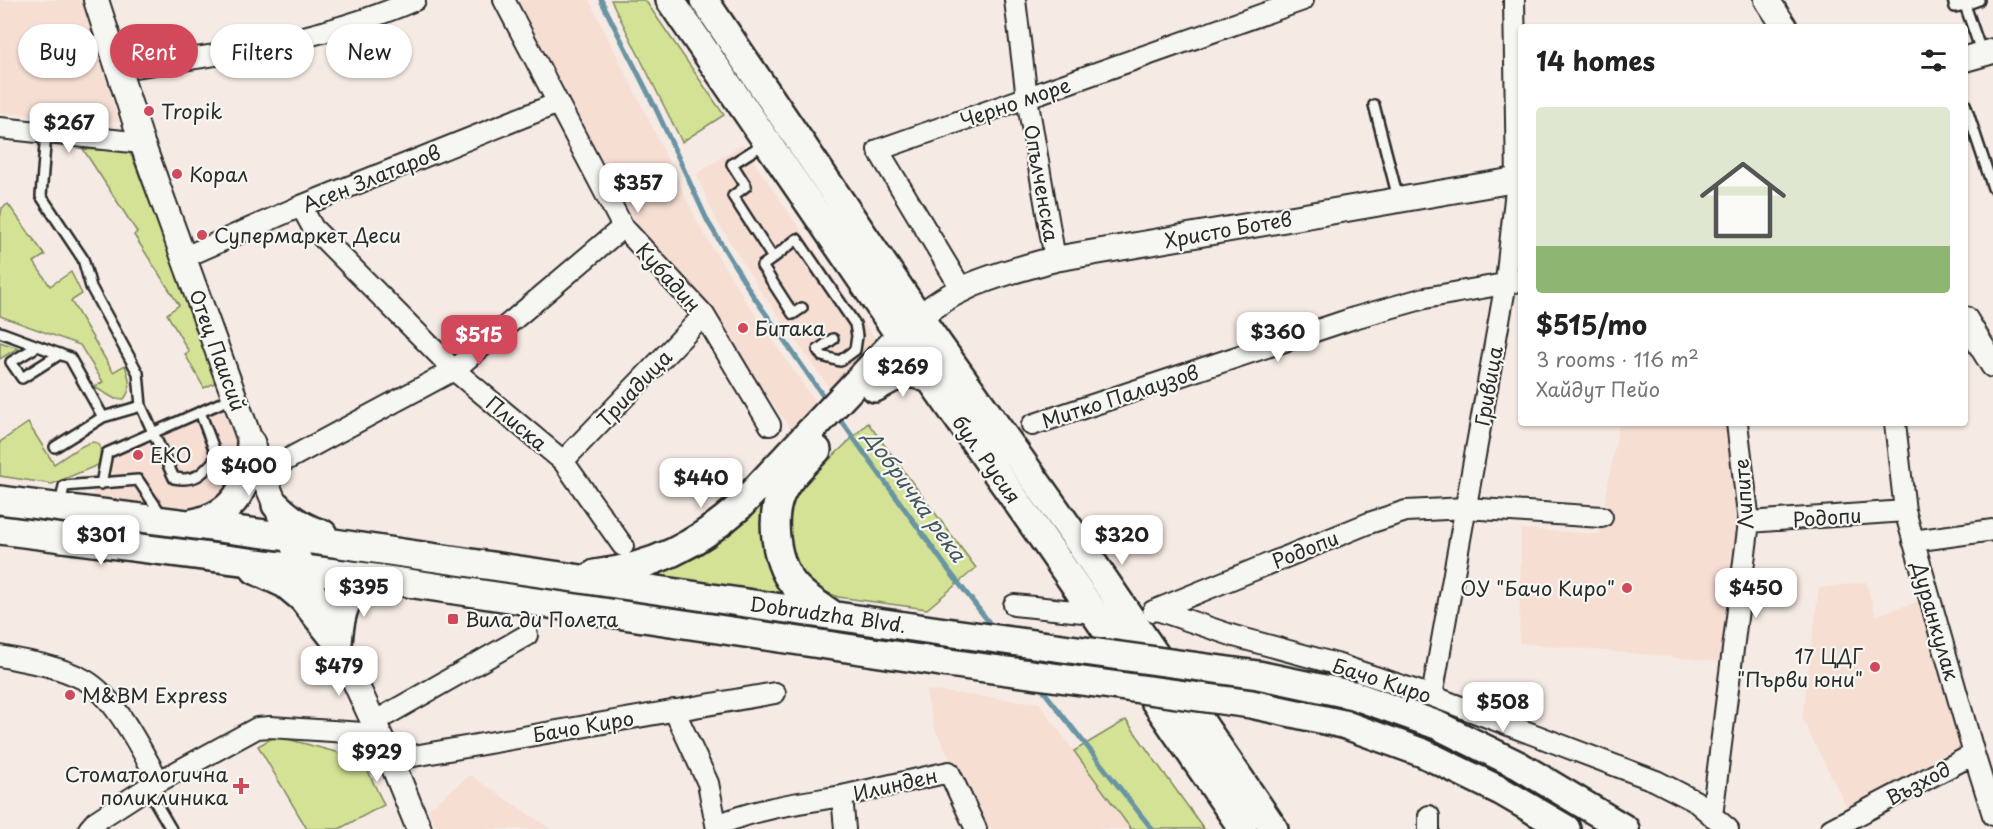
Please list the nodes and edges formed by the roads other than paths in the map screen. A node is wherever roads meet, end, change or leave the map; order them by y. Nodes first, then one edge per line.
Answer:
1 (96, 0) edge
2 (415, 0) edge
3 (504, 0) edge
4 (670, 0) edge
5 (704, 0) edge
6 (1015, 0) edge
7 (1303, 0) edge
8 (1514, 0) edge
9 (1767, 0) edge
10 (1953, 0) edge
11 (1979, 0) edge
12 (1965, 4) junction
13 (1783, 24) edge
14 (110, 44) edge
15 (1980, 54) edge
16 (198, 58) edge
17 (121, 78) edge
18 (1027, 98) junction
19 (558, 103) junction
20 (1374, 105) dead end
21 (1968, 113) edge
22 (0, 128) edge
23 (46, 133) junction
24 (767, 141) junction
25 (142, 143) junction
26 (1518, 144) edge
27 (1518, 180) edge
28 (1993, 188) edge
29 (1398, 200) junction
30 (1518, 200) edge
31 (301, 206) junction
32 (623, 226) junction
33 (185, 257) junction
34 (773, 258) junction
35 (1055, 259) junction
36 (1514, 281) edge
37 (952, 295) junction
38 (802, 308) dead end
39 (704, 315) junction
40 (924, 324) junction
41 (1968, 325) edge
42 (0, 332) edge
43 (833, 339) dead end
44 (906, 344) junction
45 (38, 346) junction
46 (60, 354) junction
47 (1993, 364) edge
48 (454, 370) junction
49 (931, 380) junction
50 (875, 388) junction
51 (235, 397) junction
52 (847, 404) junction
53 (141, 406) junction
54 (200, 412) junction
55 (103, 417) junction
56 (770, 425) dead end
57 (1032, 425) dead end
58 (1737, 426) edge
59 (1895, 426) edge
60 (825, 427) junction
61 (154, 432) junction
62 (251, 443) junction
63 (55, 447) dead end
64 (563, 461) junction
65 (262, 473) junction
66 (101, 483) junction
67 (0, 500) edge
68 (276, 505) junction
69 (60, 508) junction
70 (1467, 508) junction
71 (1905, 512) junction
72 (1602, 517) dead end
73 (1749, 522) junction
74 (178, 523) junction
75 (0, 530) edge
76 (1993, 530) edge
77 (290, 537) junction
78 (1913, 541) junction
79 (623, 546) dead end
80 (376, 549) junction
81 (207, 557) junction
82 (303, 569) junction
83 (374, 578) junction
84 (567, 578) junction
85 (1014, 605) dead end
86 (1157, 610) junction
87 (831, 614) junction
88 (1095, 614) junction
89 (1128, 615) junction
90 (527, 635) dead end
91 (338, 643) junction
92 (0, 656) edge
93 (775, 693) dead end
94 (1432, 696) junction
95 (674, 710) junction
96 (376, 728) junction
97 (1974, 754) junction
98 (391, 760) junction
99 (153, 784) junction
100 (402, 792) junction
101 (842, 796) junction
102 (1993, 815) edge
103 (1712, 816) junction
104 (718, 827) edge
105 (89, 829) edge
106 (171, 829) edge
107 (409, 829) edge
108 (419, 829) edge
109 (845, 829) edge
110 (976, 829) edge
111 (1243, 829) edge
112 (1274, 829) edge
113 (1566, 829) edge
114 (1625, 829) edge
115 (1728, 829) edge
116 (1831, 829) edge

1 - 14 street, Отец Паисий
2 - 16 street
3 - 19 street, Кубадин
4 - 24 main road, бул. Русия
5 - 40 main road, бул. Русия
6 - 18 street, Опълченска
7 - 18 street, Черно море
8 - 26 street, Гривица
9 - 13 street
10 - 12 lane
11 - 12 lane
12 - 15 lane
17 - 25 street, Отец Паисий
18 - 35 street, Опълченска
18 - 37 street, Черно море
19 - 31 street, Асен Златаров
19 - 32 street, Кубадин
20 - 29 lane
21 - 28 lane
22 - 23 street
23 - 25 street
23 - 53 lane
24 - 34 lane
24 - 44 main road, бул. Русия
25 - 33 street, Отец Паисий
27 - 29 street, Христо Ботев
29 - 35 street, Христо Ботев
30 - 36 street, Гривица
31 - 33 street, Асен Златаров
31 - 48 street, Плиска
32 - 39 street, Кубадин
32 - 48 street
33 - 51 street, Отец Паисий
34 - 38 lane
34 - 43 lane
35 - 37 street, Христо Ботев
36 - 57 street, Митко Палаузов
36 - 70 street, Гривица
37 - 40 street
39 - 56 street, Кубадин
39 - 64 street, Триадица
40 - 44 street
40 - 89 main road, бул. Русия
41 - 47 street
42 - 45 lane
44 - 49 main road, бул. Русия
44 - 50 main road
44 - 52 main road
45 - 46 lane
45 - 46 lane
46 - 55 lane
48 - 64 street, Плиска
48 - 65 street
49 - 50 main road
49 - 88 main road, бул. Русия
50 - 52 main road
51 - 54 lane
51 - 62 street, Отец Паисий
52 - 60 main road
53 - 55 lane
53 - 61 lane
54 - 61 lane
54 - 61 lane
55 - 63 lane
58 - 73 street, Липите
59 - 71 street, Дуранкулак
60 - 84 main road
60 - 87 main road
61 - 66 lane
62 - 65 street, Отец Паисий
62 - 74 main road
64 - 79 street, Плиска
65 - 68 street, Отец Паисий
66 - 69 lane
66 - 74 lane
67 - 69 main road, Dobrudzha Blvd.
68 - 77 street, Отец Паисий
68 - 80 main road
69 - 74 main road, Dobrudzha Blvd.
70 - 72 street, Родопи
70 - 86 street, Родопи
70 - 94 street, Гривица
71 - 73 street, Родопи
71 - 78 street, Дуранкулак
73 - 103 street, Липите
74 - 77 main road, Dobrudzha Blvd.
75 - 81 main road, Dobrudzha Blvd.
76 - 78 street
77 - 80 main road, Dobrudzha Blvd.
77 - 82 street, Отец Паисий
78 - 97 street, Дуранкулак
80 - 84 main road, Dobrudzha Blvd.
81 - 82 main road, Dobrudzha Blvd.
81 - 91 main road
82 - 83 main road, Dobrudzha Blvd.
82 - 91 street, Отец Паисий
83 - 91 main road
83 - 113 main road, Dobrudzha Blvd., bridge
84 - 87 main road, Dobrudzha Blvd.
85 - 88 street, Родопи
86 - 89 street, Родопи
86 - 94 street, Бачо Киро
87 - 114 main road, Dobrudzha Blvd., bridge
88 - 89 street, Родопи
88 - 111 main road, бул. Русия
89 - 112 main road, бул. Русия
90 - 96 street
91 - 96 street, Отец Паисий
92 - 99 street
93 - 95 street, Бачо Киро
94 - 103 street, Бачо Киро
95 - 98 street, Бачо Киро
95 - 104 street
96 - 98 street, Отец Паисий
96 - 99 street
97 - 102 street, Дуранкулак
97 - 116 street, Възход
98 - 100 street, Отец Паисий
99 - 105 street
99 - 106 lane
100 - 107 street, Отец Паисий
100 - 108 street, Отец Паисий
101 - 104 street, Илинден
101 - 109 street, Илинден
101 - 110 street, Илинден
103 - 115 street, Бачо Киро

